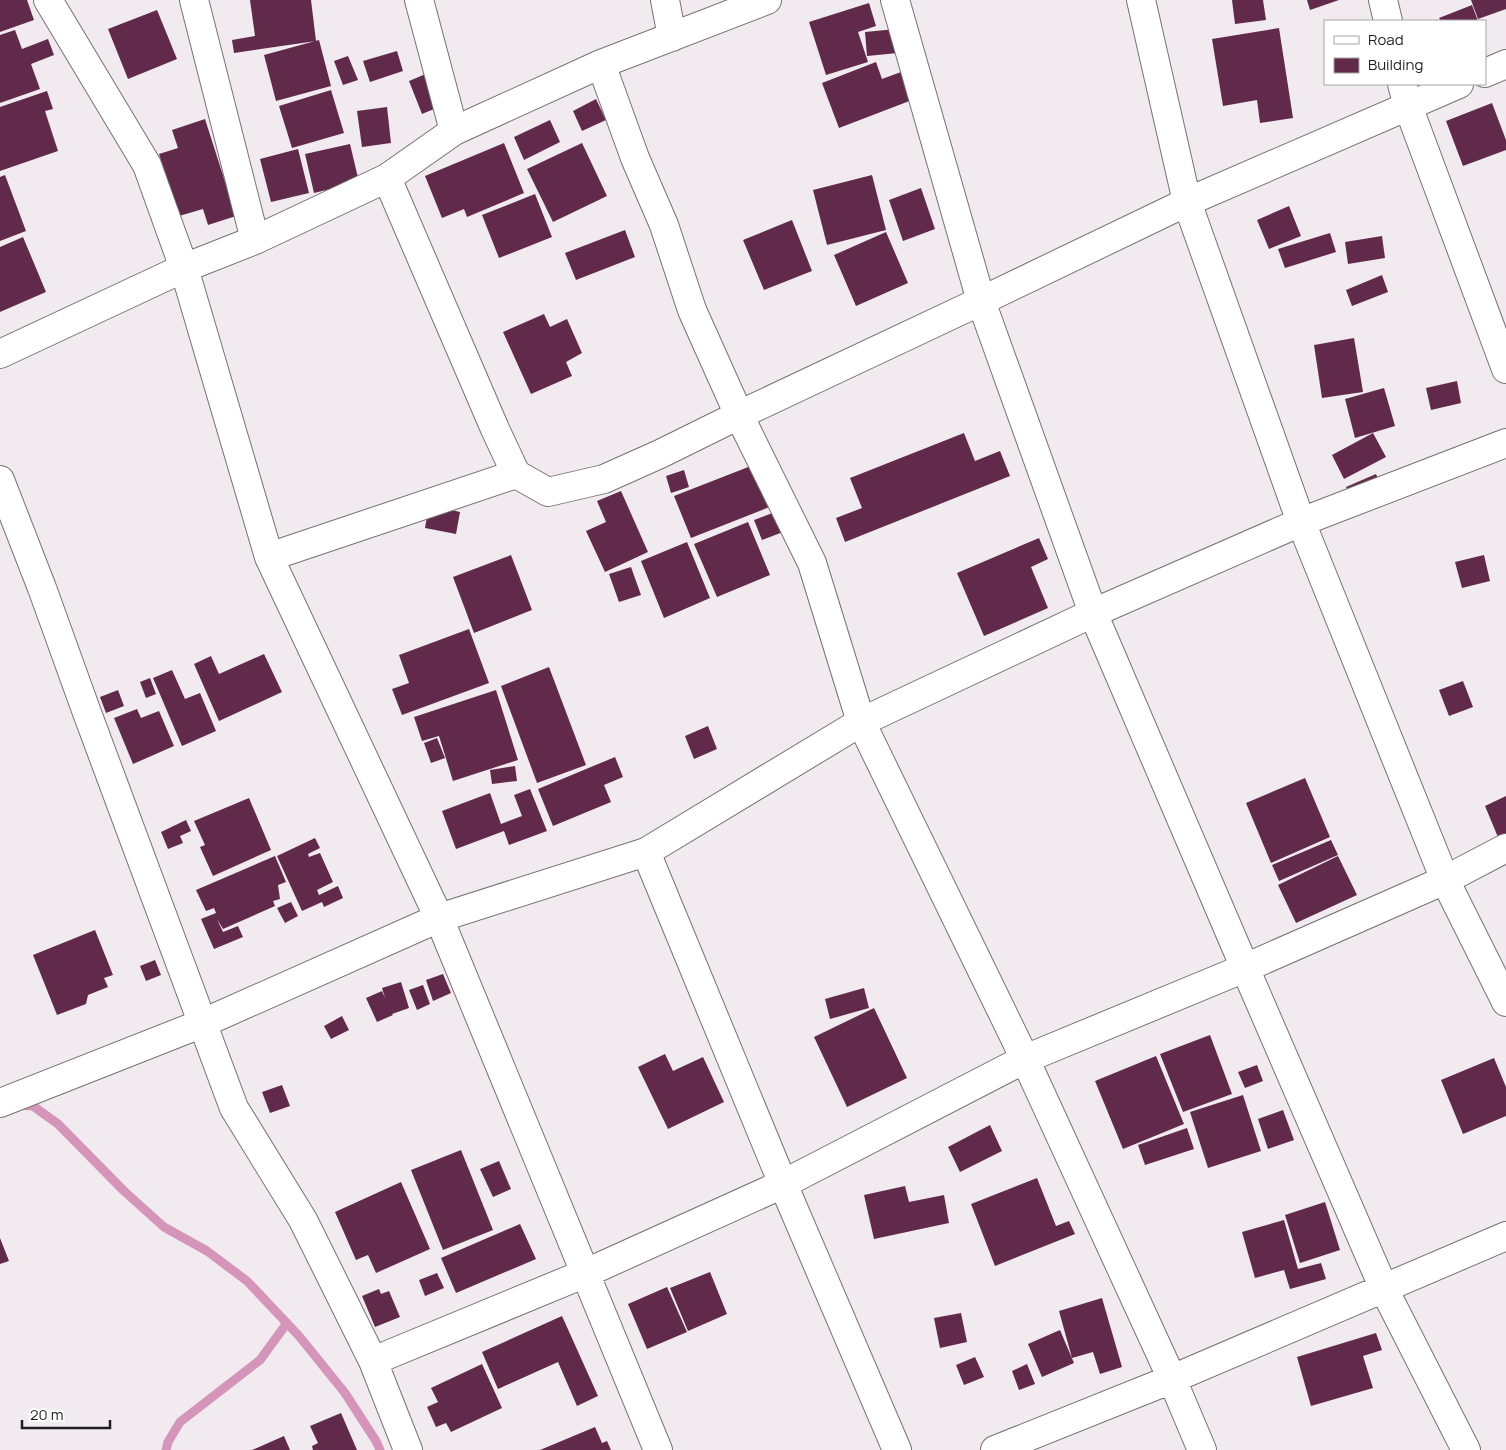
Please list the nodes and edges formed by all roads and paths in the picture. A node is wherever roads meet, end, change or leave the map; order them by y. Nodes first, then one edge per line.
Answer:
1 (48, 0) edge
2 (194, 0) edge
3 (419, 0) edge
4 (665, 0) edge
5 (767, 0) edge
6 (895, 0) edge
7 (1141, 0) edge
8 (1383, 0) edge
9 (1388, 20) edge
10 (672, 37) junction
11 (601, 64) junction
12 (1506, 64) edge
13 (1486, 73) edge
14 (1454, 85) edge
15 (1405, 95) edge
16 (454, 131) junction
17 (387, 178) junction
18 (1188, 202) junction
19 (255, 240) junction
20 (184, 268) junction
21 (981, 301) junction
22 (0, 354) edge
23 (1506, 369) edge
24 (739, 415) junction
25 (1506, 443) edge
26 (516, 474) junction
27 (0, 480) edge
28 (1301, 522) junction
29 (269, 557) junction
30 (1093, 612) junction
31 (860, 722) junction
32 (1506, 848) edge
33 (646, 852) junction
34 (1445, 880) junction
35 (438, 918) junction
36 (1245, 968) junction
37 (1506, 1002) edge
38 (203, 1023) junction
39 (1024, 1059) junction
40 (0, 1103) edge
41 (783, 1184) junction
42 (1506, 1236) edge
43 (586, 1273) junction
44 (1384, 1289) junction
45 (373, 1361) junction
46 (1172, 1379) junction
47 (408, 1450) edge
48 (658, 1450) edge
49 (897, 1450) edge
50 (995, 1450) edge
51 (1202, 1450) edge
52 (1466, 1450) edge

1 - 20 street
2 - 19 street
3 - 16 street
4 - 10 street
5 - 10 street
6 - 21 street
7 - 18 street
8 - 9 street
10 - 11 street
11 - 16 street
11 - 24 street
12 - 13 street
14 - 15 street
15 - 18 street
15 - 23 street
16 - 17 street
17 - 19 street
17 - 26 street
18 - 21 street
18 - 28 street
19 - 20 street
20 - 22 street
20 - 29 street
21 - 24 street
21 - 30 street
24 - 26 street
24 - 31 street
25 - 28 street
26 - 29 street
27 - 38 street
28 - 30 street
28 - 34 street
29 - 35 street
30 - 31 street
30 - 36 street
31 - 33 street
31 - 39 street
32 - 34 street
33 - 35 street
33 - 41 street
34 - 36 street
34 - 37 street
35 - 38 street
35 - 43 street
36 - 39 street
36 - 44 street
38 - 40 street
38 - 45 street
39 - 41 street
39 - 46 street
41 - 43 street
41 - 49 street
42 - 44 street
43 - 45 street
43 - 48 street
44 - 46 street
44 - 52 street
45 - 47 street
46 - 50 street
46 - 51 street

